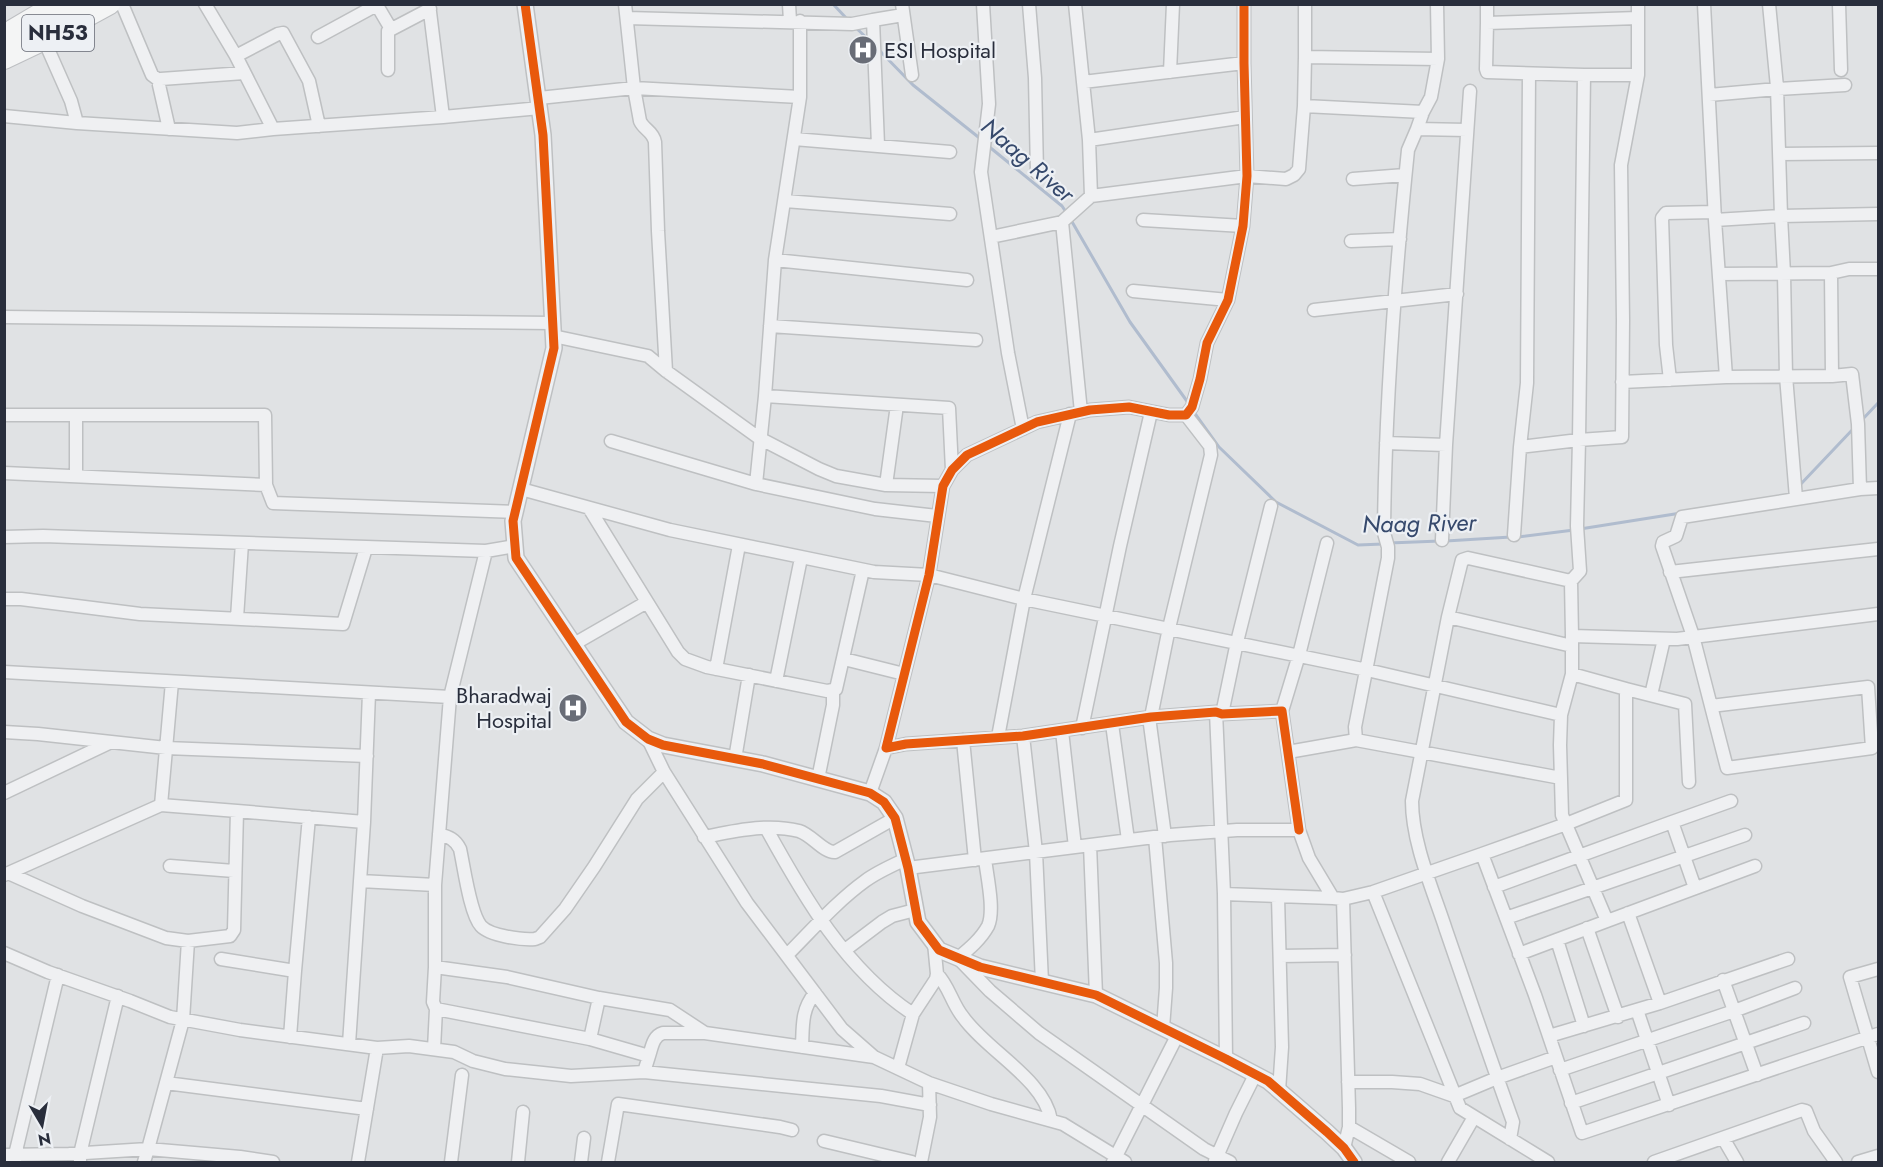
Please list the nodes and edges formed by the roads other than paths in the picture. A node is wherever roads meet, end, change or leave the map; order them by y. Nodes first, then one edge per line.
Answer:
1 (80, 4) edge
2 (110, 4) edge
3 (122, 4) edge
4 (206, 4) edge
5 (525, 4) edge
6 (625, 4) edge
7 (789, 4) edge
8 (983, 4) edge
9 (1029, 4) edge
10 (1075, 4) edge
11 (1173, 4) edge
12 (1244, 4) edge
13 (1305, 4) edge
14 (1437, 4) edge
15 (1487, 4) edge
16 (1638, 4) edge
17 (1704, 4) edge
18 (1769, 4) edge
19 (1839, 4) edge
20 (429, 7) edge
21 (44, 8) edge
22 (903, 10) edge
23 (627, 18) junction
24 (1638, 18) junction
25 (873, 20) junction
26 (795, 21) junction
27 (1487, 23) junction
28 (391, 29) junction
29 (4, 34) edge
30 (318, 37) dead end
31 (44, 40) junction
32 (4, 46) edge
33 (236, 56) junction
34 (1305, 57) junction
35 (4, 59) edge
36 (1438, 59) junction
37 (1244, 63) junction
38 (388, 70) dead end
39 (1840, 70) dead end
40 (1170, 72) junction
41 (244, 74) junction
42 (1529, 74) junction
43 (912, 75) dead end
44 (1584, 75) junction
45 (1638, 75) junction
46 (160, 81) junction
47 (1083, 82) junction
48 (1777, 84) junction
49 (1845, 85) dead end
50 (634, 88) junction
51 (1708, 90) junction
52 (1470, 91) dead end
53 (800, 97) junction
54 (539, 103) junction
55 (1304, 106) junction
56 (4, 116) edge
57 (443, 117) junction
58 (1245, 117) junction
59 (1420, 120) junction
60 (76, 123) junction
61 (319, 126) junction
62 (168, 129) junction
63 (273, 129) junction
64 (1467, 130) junction
65 (794, 139) junction
66 (1089, 140) junction
67 (878, 145) junction
68 (950, 152) dead end
69 (1878, 153) edge
70 (1780, 154) junction
71 (1037, 173) dead end
72 (1406, 175) junction
73 (1247, 176) junction
74 (1353, 179) dead end
75 (1088, 199) junction
76 (785, 201) junction
77 (950, 214) dead end
78 (1878, 214) edge
79 (1714, 216) junction
80 (1781, 216) junction
81 (1064, 220) junction
82 (1143, 220) dead end
83 (1243, 226) junction
84 (992, 237) junction
85 (1400, 239) junction
86 (1351, 241) dead end
87 (775, 260) junction
88 (1878, 269) edge
89 (1831, 273) junction
90 (1719, 274) junction
91 (1784, 274) junction
92 (967, 280) dead end
93 (1133, 291) dead end
94 (1456, 294) junction
95 (1228, 300) junction
96 (1394, 300) junction
97 (1314, 309) dead end
98 (4, 317) edge
99 (770, 326) junction
100 (553, 329) junction
101 (976, 340) dead end
102 (666, 371) junction
103 (1786, 376) junction
104 (1832, 376) junction
105 (1726, 377) junction
106 (1670, 380) junction
107 (1622, 382) junction
108 (765, 396) junction
109 (897, 405) junction
110 (1151, 412) junction
111 (1189, 412) junction
112 (1076, 413) junction
113 (4, 415) edge
114 (76, 416) junction
115 (1023, 429) junction
116 (759, 438) junction
117 (1579, 440) junction
118 (611, 441) dead end
119 (1386, 443) junction
120 (1446, 445) junction
121 (1520, 447) junction
122 (952, 470) junction
123 (4, 473) edge
124 (76, 476) junction
125 (756, 484) junction
126 (886, 484) junction
127 (266, 485) junction
128 (943, 486) junction
129 (1878, 488) edge
130 (521, 489) junction
131 (1860, 489) junction
132 (1796, 498) junction
133 (1271, 506) dead end
134 (589, 508) junction
135 (516, 512) junction
136 (937, 516) junction
137 (1514, 535) dead end
138 (4, 537) edge
139 (1442, 540) dead end
140 (242, 543) junction
141 (1327, 543) dead end
142 (739, 545) junction
143 (515, 546) junction
144 (366, 548) junction
145 (1878, 549) edge
146 (486, 551) junction
147 (801, 558) junction
148 (863, 570) junction
149 (1670, 572) junction
150 (929, 575) junction
151 (1571, 580) junction
152 (4, 598) edge
153 (1024, 599) junction
154 (647, 602) junction
155 (1878, 614) edge
156 (1105, 615) junction
157 (1448, 617) junction
158 (237, 618) junction
159 (1169, 628) junction
160 (1693, 636) junction
161 (1664, 639) junction
162 (1572, 641) junction
163 (1237, 642) junction
164 (574, 644) junction
165 (1299, 656) junction
166 (844, 660) junction
167 (716, 669) junction
168 (1367, 670) junction
169 (4, 672) edge
170 (904, 674) junction
171 (1572, 674) junction
172 (749, 675) junction
173 (776, 681) junction
174 (172, 682) junction
175 (1435, 687) junction
176 (1626, 689) junction
177 (833, 691) junction
178 (369, 693) junction
179 (1651, 695) junction
180 (450, 697) junction
181 (1711, 706) junction
182 (1282, 711) junction
183 (1219, 713) junction
184 (1561, 715) junction
185 (1150, 717) junction
186 (1112, 724) junction
187 (1082, 728) junction
188 (1062, 731) junction
189 (4, 732) edge
190 (1023, 736) junction
191 (998, 737) junction
192 (648, 739) junction
193 (963, 740) junction
194 (1356, 740) junction
195 (112, 742) junction
196 (1875, 747) edge
197 (166, 748) junction
198 (886, 748) junction
199 (1288, 752) junction
200 (1421, 752) junction
201 (366, 756) junction
202 (735, 759) junction
203 (664, 772) junction
204 (1561, 778) junction
205 (818, 779) junction
206 (1689, 782) dead end
207 (4, 793) edge
208 (870, 793) junction
209 (1731, 801) dead end
210 (161, 805) junction
211 (237, 811) junction
212 (309, 817) junction
213 (895, 818) junction
214 (364, 822) junction
215 (1672, 822) junction
216 (1566, 824) junction
217 (766, 828) junction
218 (1299, 830) junction
219 (1221, 831) junction
220 (439, 834) junction
221 (1745, 835) dead end
222 (704, 837) junction
223 (1160, 837) junction
224 (1128, 840) junction
225 (1090, 845) junction
226 (1075, 847) junction
227 (1036, 852) junction
228 (1482, 854) junction
229 (1579, 855) junction
230 (1683, 856) junction
231 (980, 860) junction
232 (907, 864) junction
233 (170, 866) dead end
234 (1755, 866) dead end
235 (234, 871) junction
236 (6, 874) edge
237 (1427, 874) junction
238 (360, 881) junction
239 (435, 885) junction
240 (1494, 887) junction
241 (1593, 888) junction
242 (1695, 888) junction
243 (1373, 892) junction
244 (1224, 894) junction
245 (1278, 897) junction
246 (1338, 898) junction
247 (915, 910) junction
248 (1628, 913) junction
249 (1506, 918) junction
250 (822, 921) junction
251 (1606, 921) junction
252 (1587, 928) junction
253 (1557, 940) junction
254 (188, 941) junction
255 (934, 944) junction
256 (845, 950) junction
257 (4, 953) edge
258 (1519, 954) junction
259 (787, 955) junction
260 (1344, 955) junction
261 (1280, 956) junction
262 (958, 958) junction
263 (1788, 958) dead end
264 (221, 959) dead end
265 (435, 967) junction
266 (1878, 969) edge
267 (295, 970) junction
268 (937, 974) junction
269 (58, 975) junction
270 (1723, 980) junction
271 (1042, 982) junction
272 (1795, 988) dead end
273 (816, 993) junction
274 (1096, 995) junction
275 (118, 996) junction
276 (598, 998) junction
277 (1660, 1003) junction
278 (436, 1009) junction
279 (1637, 1010) junction
280 (1734, 1011) junction
281 (914, 1014) junction
282 (1618, 1017) junction
283 (183, 1020) junction
284 (1804, 1023) dead end
285 (1584, 1026) junction
286 (1163, 1028) junction
287 (705, 1033) junction
288 (1177, 1036) junction
289 (1549, 1036) junction
290 (1873, 1036) edge
291 (290, 1037) junction
292 (590, 1040) junction
293 (1647, 1041) junction
294 (1745, 1042) junction
295 (349, 1044) junction
296 (377, 1047) junction
297 (802, 1047) junction
298 (434, 1049) junction
299 (649, 1056) junction
300 (874, 1057) junction
301 (1226, 1059) junction
302 (1558, 1063) junction
303 (898, 1068) junction
304 (644, 1072) junction
305 (1878, 1072) edge
306 (1657, 1073) junction
307 (462, 1075) dead end
308 (1255, 1075) junction
309 (1757, 1075) junction
310 (1497, 1078) junction
311 (1348, 1082) junction
312 (166, 1083) junction
313 (928, 1083) junction
314 (1279, 1091) junction
315 (1454, 1096) junction
316 (1571, 1103) junction
317 (930, 1105) junction
318 (1143, 1105) junction
319 (1669, 1105) junction
320 (367, 1109) junction
321 (524, 1112) dead end
322 (1474, 1117) junction
323 (1051, 1120) junction
324 (1349, 1127) junction
325 (792, 1130) dead end
326 (584, 1138) dead end
327 (1723, 1138) junction
328 (1510, 1139) junction
329 (824, 1141) dead end
330 (1344, 1148) junction
331 (148, 1149) junction
332 (1878, 1156) edge
333 (12, 1158) edge
334 (80, 1158) edge
335 (1216, 1159) edge
336 (1118, 1161) edge
337 (144, 1162) edge
338 (273, 1162) edge
339 (358, 1162) edge
340 (451, 1162) edge
341 (518, 1162) edge
342 (581, 1162) edge
343 (608, 1162) edge
344 (912, 1162) edge
345 (921, 1162) edge
346 (1230, 1162) edge
347 (1354, 1162) edge
348 (1409, 1162) edge
349 (1448, 1162) edge
350 (1548, 1162) edge
351 (1656, 1162) edge
352 (1737, 1162) edge
353 (1836, 1162) edge
354 (1858, 1162) edge

1 - 32 highway
2 - 31 main road, NH53
3 - 46 street
4 - 33 street
5 - 54 street
6 - 23 street
7 - 26 street
8 - 84 street
9 - 71 street
10 - 47 street
11 - 40 street
12 - 37 street
13 - 34 street
14 - 36 street
15 - 27 street
16 - 24 street
17 - 51 street
18 - 48 street
19 - 39 street
20 - 28 street
20 - 57 street
21 - 29 main road, NH53
22 - 25 street
22 - 43 street
23 - 26 street
23 - 50 street
24 - 27 street
24 - 45 street
25 - 26 street
25 - 67 street
26 - 53 street
27 - 42 street
28 - 30 street
28 - 38 street
31 - 35 main road, NH53
31 - 60 street
33 - 41 street
33 - 61 street
34 - 36 street
34 - 55 street
36 - 59 street
37 - 40 street
37 - 58 street
40 - 47 street
41 - 46 street
41 - 63 street
42 - 44 street
42 - 121 street
44 - 45 street
44 - 117 street
45 - 107 street
46 - 62 street
47 - 66 street
48 - 49 street
48 - 51 street
48 - 70 street
50 - 53 street
50 - 54 street
50 - 102 street
51 - 79 street
52 - 64 street
53 - 65 street
54 - 57 street
54 - 100 street
55 - 59 street
55 - 73 street
56 - 60 street
57 - 61 street
58 - 66 street
58 - 73 street
59 - 64 street
59 - 72 street
60 - 62 street
61 - 63 street
62 - 63 street
64 - 94 street
65 - 67 street
65 - 76 street
66 - 75 street
67 - 68 street
69 - 70 street
70 - 80 street
72 - 74 street
72 - 85 street
73 - 75 street
73 - 83 street
75 - 81 street
76 - 77 street
76 - 87 street
78 - 80 street
79 - 80 street
79 - 90 street
79 - 106 street
80 - 91 street
81 - 84 street
81 - 112 street
82 - 83 street
83 - 95 street
84 - 115 street
85 - 86 street
85 - 96 street
87 - 92 street
87 - 99 street
88 - 89 street
89 - 91 street
89 - 104 street
90 - 91 street
90 - 105 street
91 - 103 street
93 - 95 street
94 - 96 street
94 - 120 street
95 - 111 street
96 - 97 street
96 - 119 street
98 - 100 street
99 - 101 street
99 - 108 street
100 - 102 street
100 - 130 street
102 - 116 street
103 - 104 street
103 - 105 street
103 - 132 street
104 - 131 street
105 - 106 street
106 - 107 street
107 - 117 street
108 - 109 street
108 - 116 street
109 - 122 street
109 - 126 street
110 - 111 street
110 - 112 street
110 - 156 street
111 - 159 street
112 - 115 street
112 - 153 street
113 - 114 street
114 - 124 street
114 - 127 street
115 - 122 street
116 - 125 street
116 - 126 street
117 - 121 street
117 - 151 street
118 - 125 street
119 - 120 street
119 - 168 street
120 - 139 street
121 - 137 street
122 - 128 street
123 - 124 street
124 - 127 street
125 - 136 street
126 - 128 street
127 - 135 street
128 - 136 street
129 - 131 street
130 - 134 street
130 - 135 street
131 - 132 street
132 - 149 street
133 - 163 street
134 - 142 street
134 - 154 street
135 - 143 street
136 - 150 street
138 - 140 street
140 - 144 street
140 - 158 street
141 - 165 street
142 - 147 street
142 - 167 street
143 - 146 street
143 - 164 street
144 - 146 street
144 - 158 street
145 - 149 street
146 - 180 street
147 - 148 street
147 - 173 street
148 - 150 street
148 - 166 street
149 - 160 street
150 - 153 street
150 - 170 street
151 - 157 street
151 - 162 street
152 - 158 street
153 - 156 street
153 - 191 street
154 - 164 street
154 - 167 street
155 - 160 street
156 - 159 street
156 - 187 street
157 - 162 street
157 - 175 street
159 - 163 street
159 - 185 street
160 - 161 street
160 - 181 street
161 - 162 street
161 - 179 street
162 - 171 street
163 - 165 street
163 - 183 street
164 - 192 street
165 - 168 street
165 - 182 street
166 - 170 street
166 - 177 street
167 - 172 street
168 - 175 street
168 - 194 street
169 - 174 street
170 - 198 street
171 - 176 street
171 - 184 street
172 - 173 street
172 - 202 street
173 - 177 street
174 - 178 street
174 - 197 street
175 - 184 street
175 - 200 street
176 - 179 street
176 - 216 street
177 - 205 street
178 - 180 street
178 - 201 street
179 - 206 street
180 - 220 street
181 - 196 street
181 - 196 street
182 - 183 street
182 - 199 street
183 - 185 street
183 - 219 street
184 - 204 street
185 - 186 street
185 - 223 street
186 - 187 street
186 - 224 street
187 - 188 street
188 - 190 street
188 - 226 street
189 - 195 street
190 - 191 street
190 - 227 street
191 - 193 street
192 - 202 street
192 - 203 street
193 - 198 street
193 - 231 street
194 - 199 street
194 - 200 street
195 - 197 street
195 - 207 street
197 - 201 street
197 - 210 street
198 - 208 street
199 - 218 street
200 - 204 street
200 - 237 street
201 - 214 street
202 - 205 street
203 - 220 street
203 - 222 street
204 - 216 street
205 - 208 street
208 - 213 street
209 - 215 street
210 - 211 street
210 - 236 street
211 - 212 street
211 - 235 street
212 - 214 street
212 - 267 street
213 - 217 street
213 - 232 street
214 - 238 street
215 - 229 street
215 - 230 street
216 - 228 street
216 - 229 street
217 - 222 street
217 - 250 street
218 - 219 street
218 - 246 street
219 - 223 street
219 - 244 street
220 - 239 street
221 - 230 street
222 - 259 street
223 - 224 street
223 - 286 street
224 - 225 street
225 - 226 street
225 - 274 street
226 - 227 street
227 - 231 street
227 - 271 street
228 - 237 street
228 - 240 street
229 - 240 street
229 - 241 street
230 - 241 street
230 - 242 street
231 - 232 street
231 - 262 street
232 - 247 street
232 - 250 street
233 - 235 street
234 - 242 street
235 - 254 street
236 - 254 street
237 - 243 street
237 - 310 street
238 - 239 street
238 - 295 street
239 - 265 street
240 - 249 street
241 - 249 street
241 - 251 street
242 - 248 street
243 - 246 street
243 - 315 street
244 - 245 street
244 - 301 street
245 - 246 street
245 - 261 street
246 - 260 street
247 - 255 street
247 - 256 street
248 - 251 street
248 - 277 street
249 - 258 street
250 - 256 street
250 - 259 street
251 - 252 street
252 - 253 street
252 - 282 street
253 - 258 street
253 - 285 street
254 - 283 street
255 - 262 street
255 - 268 street
256 - 281 street
257 - 269 street
258 - 289 street
259 - 273 street
260 - 261 street
260 - 311 street
261 - 314 street
262 - 271 street
262 - 318 street
263 - 270 street
264 - 267 street
265 - 276 street
265 - 278 street
266 - 290 street
267 - 291 street
268 - 281 street
268 - 323 street
269 - 275 street
269 - 333 street
270 - 277 street
270 - 280 street
271 - 274 street
272 - 280 street
273 - 297 street
273 - 300 street
274 - 286 street
275 - 283 street
275 - 334 street
276 - 287 street
276 - 292 street
277 - 279 street
278 - 292 street
278 - 298 street
279 - 282 street
279 - 293 street
280 - 293 street
280 - 294 street
281 - 303 street
282 - 285 street
283 - 291 street
283 - 312 street
284 - 294 street
285 - 289 street
286 - 288 street
287 - 297 street
287 - 299 street
288 - 301 street
288 - 318 street
289 - 302 street
290 - 305 street
290 - 309 street
291 - 295 street
292 - 299 street
293 - 302 street
293 - 306 street
294 - 306 street
294 - 309 street
295 - 296 street
296 - 298 street
296 - 320 street
297 - 300 street
298 - 304 street
299 - 304 street
300 - 303 street
301 - 308 street
302 - 310 street
302 - 316 street
303 - 313 street
304 - 317 street
306 - 316 street
306 - 319 street
307 - 340 street
308 - 314 street
308 - 335 street
309 - 319 street
310 - 315 street
310 - 328 street
311 - 315 street
311 - 324 street
312 - 320 street
312 - 331 street
313 - 317 street
313 - 323 street
314 - 330 street
315 - 322 street
316 - 319 street
317 - 345 street
318 - 335 street
318 - 336 street
320 - 339 street
321 - 341 street
322 - 328 street
322 - 349 street
323 - 336 street
324 - 330 street
324 - 348 street
325 - 343 street
326 - 342 street
327 - 351 street
327 - 352 street
327 - 353 street
328 - 350 street
329 - 344 street
330 - 347 street
331 - 334 street
331 - 337 street
331 - 338 street
332 - 354 street
333 - 334 street
335 - 346 street

